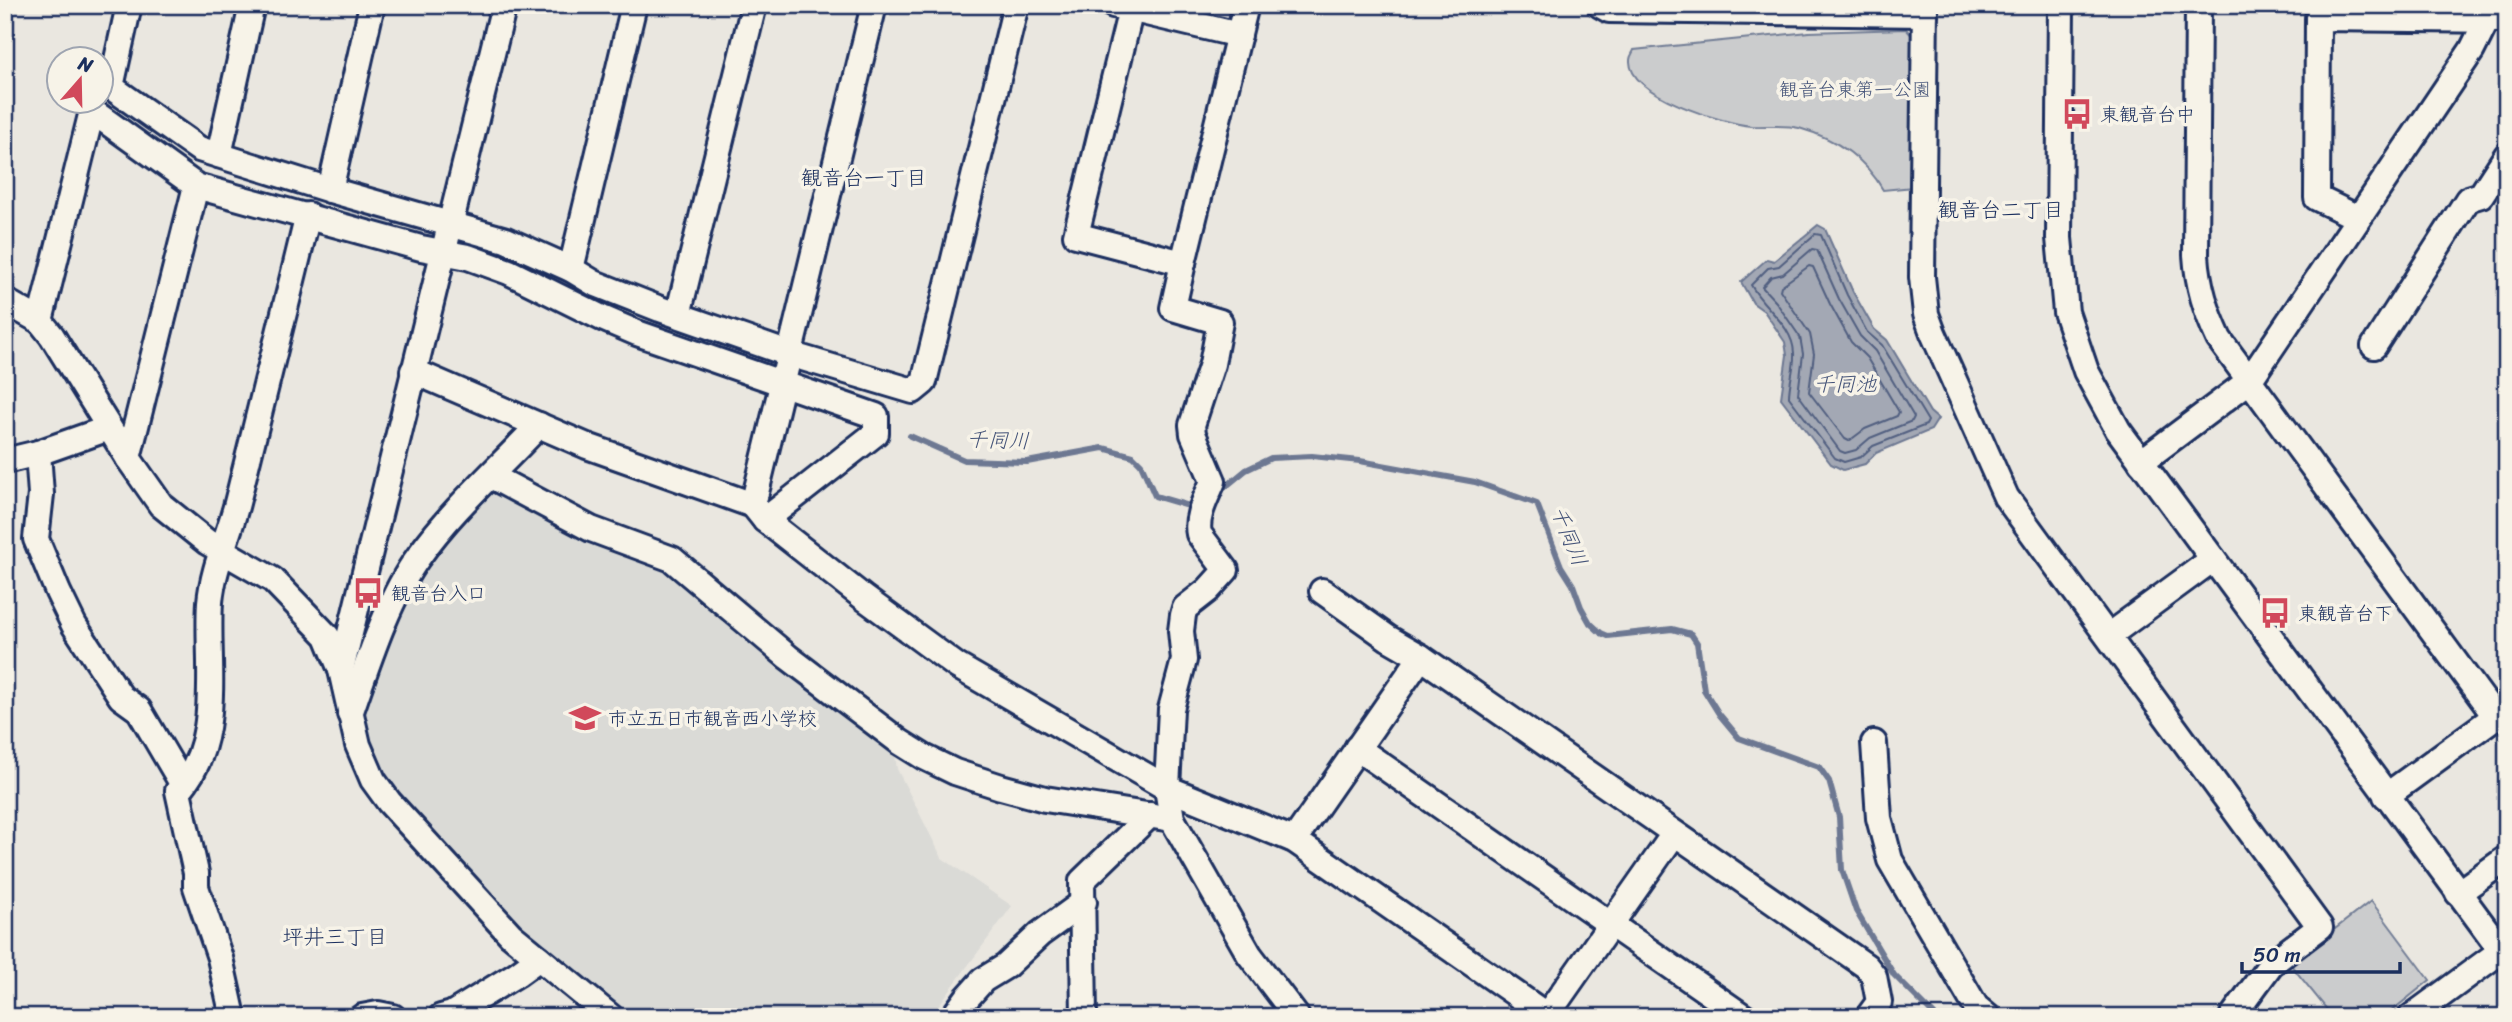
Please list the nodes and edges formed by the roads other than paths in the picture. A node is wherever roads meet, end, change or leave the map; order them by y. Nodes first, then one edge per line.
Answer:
1 (129, 5) edge
2 (252, 5) edge
3 (372, 5) edge
4 (504, 5) edge
5 (634, 5) edge
6 (754, 5) edge
7 (874, 5) edge
8 (1016, 5) edge
9 (1246, 5) edge
10 (1601, 5) edge
11 (2061, 5) edge
12 (2198, 5) edge
13 (1126, 7) edge
14 (1925, 10) edge
15 (2497, 20) edge
16 (1239, 35) junction
17 (2507, 155) edge
18 (219, 156) junction
19 (196, 186) junction
20 (330, 190) junction
21 (308, 215) junction
22 (2358, 218) junction
23 (449, 223) junction
24 (443, 250) junction
25 (1182, 263) junction
26 (570, 269) junction
27 (5, 301) edge
28 (678, 314) junction
29 (40, 321) junction
30 (2374, 346) dead end
31 (789, 354) junction
32 (413, 371) junction
33 (2249, 381) junction
34 (781, 383) junction
35 (539, 425) junction
36 (109, 428) junction
37 (38, 453) junction
38 (128, 458) junction
39 (5, 461) edge
40 (2141, 461) junction
41 (491, 476) junction
42 (759, 513) junction
43 (223, 550) junction
44 (2213, 559) junction
45 (1322, 591) dead end
46 (2108, 636) junction
47 (1421, 657) junction
48 (341, 670) junction
49 (2501, 712) edge
50 (350, 715) junction
51 (1874, 743) dead end
52 (1357, 748) junction
53 (183, 785) junction
54 (1167, 788) junction
55 (2386, 796) junction
56 (1161, 817) junction
57 (1674, 834) junction
58 (1294, 840) junction
59 (2507, 858) edge
60 (2458, 893) junction
61 (1084, 902) junction
62 (1611, 925) junction
63 (2504, 954) edge
64 (538, 958) junction
65 (1881, 1012) edge
66 (1548, 1016) edge
67 (233, 1017) edge
68 (362, 1017) edge
69 (393, 1017) edge
70 (441, 1017) edge
71 (611, 1017) edge
72 (953, 1017) edge
73 (1084, 1017) edge
74 (1297, 1017) edge
75 (1744, 1017) edge
76 (1988, 1017) edge
77 (2232, 1017) edge
78 (2412, 1017) edge

1 - 18 street
2 - 18 street
3 - 20 street
4 - 23 street
5 - 26 street
6 - 28 street
7 - 31 street
8 - 31 street
9 - 16 street
10 - 14 street
11 - 40 street
12 - 33 street
13 - 16 street
13 - 25 street
14 - 46 street
15 - 22 street
15 - 22 street
16 - 25 street
17 - 30 street
18 - 20 street
19 - 21 street
19 - 29 street
19 - 38 street
20 - 23 street
21 - 24 street
21 - 43 street
22 - 33 street
23 - 24 street
23 - 26 street
24 - 32 street
24 - 34 street
25 - 54 street
26 - 28 street
27 - 29 street
28 - 31 street
29 - 36 street
31 - 34 street
32 - 35 street
32 - 48 street
33 - 40 street
33 - 49 street
34 - 42 street
34 - 42 street
35 - 41 street
35 - 42 street
36 - 37 street
36 - 38 street
37 - 39 street
37 - 53 street
38 - 43 street
40 - 44 street
41 - 50 street
41 - 56 street
42 - 54 street
43 - 48 street
43 - 53 street
44 - 46 street
44 - 55 street
45 - 47 street
46 - 77 street
47 - 52 street
47 - 57 street
48 - 50 street
49 - 55 street
50 - 64 street
51 - 76 street
52 - 58 street
52 - 62 street
53 - 67 street
54 - 56 street
54 - 58 street
55 - 60 street
56 - 61 street
56 - 74 street
57 - 62 street
57 - 65 street
58 - 66 street
59 - 60 street
60 - 63 street
61 - 72 street
61 - 73 street
62 - 66 street
62 - 75 street
63 - 78 street
64 - 70 street
64 - 71 street
68 - 69 street

